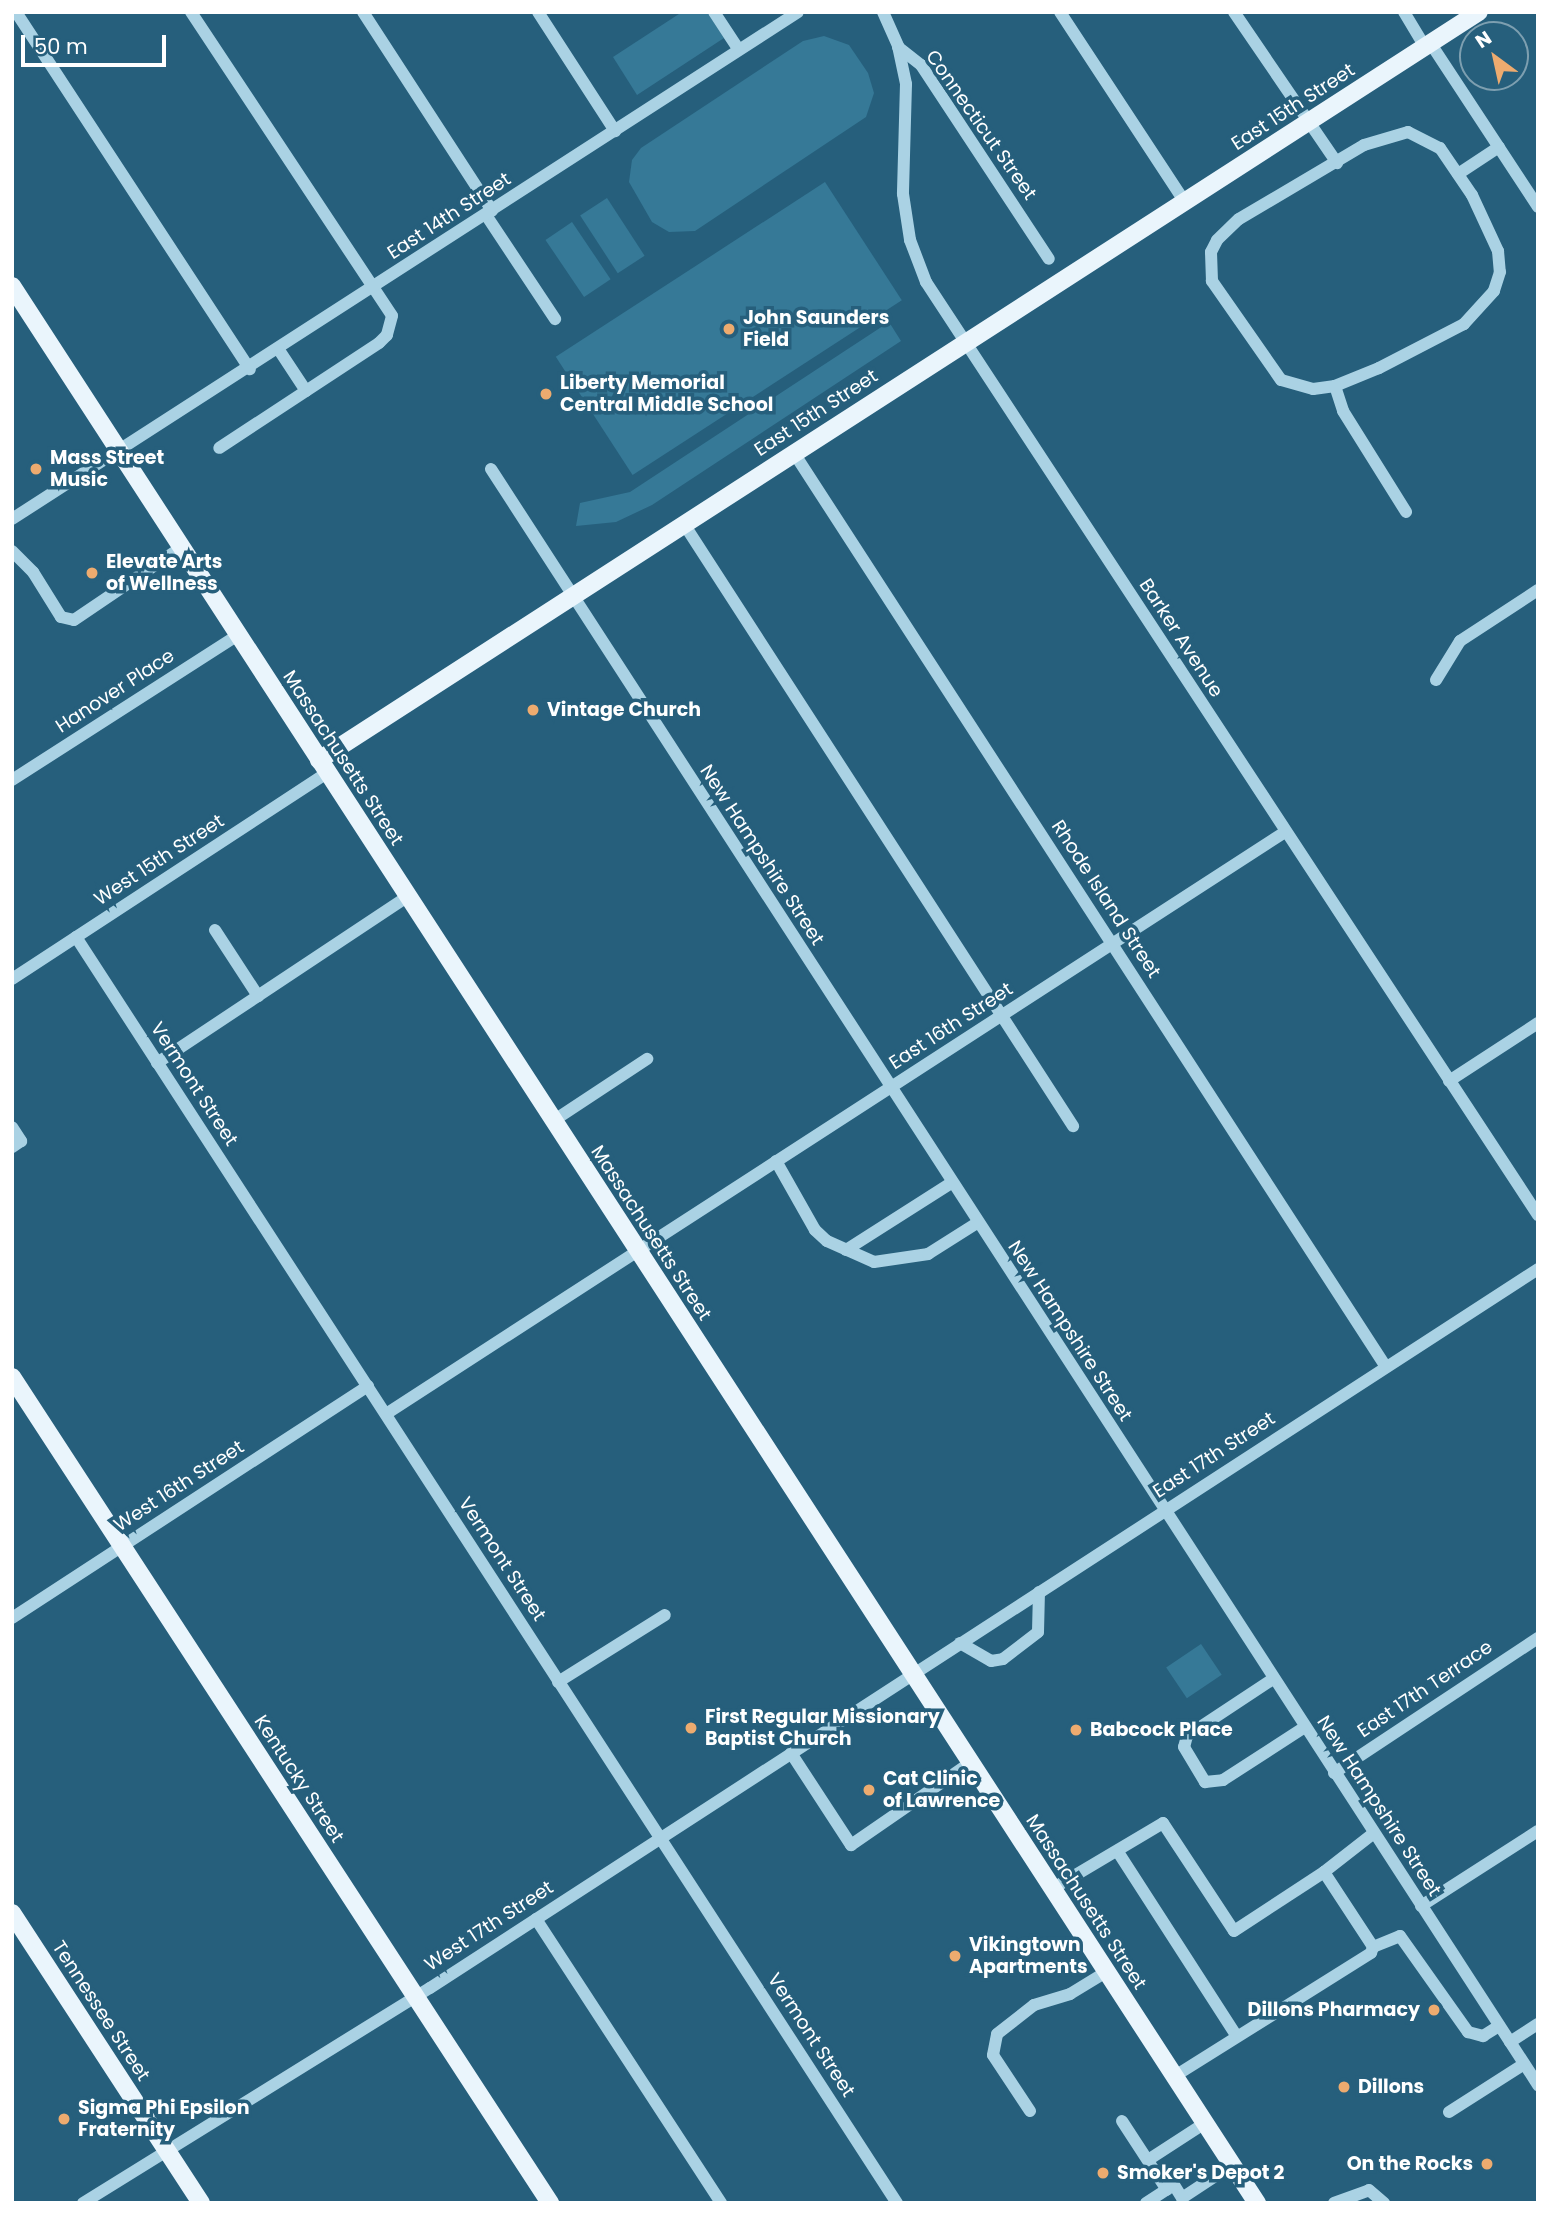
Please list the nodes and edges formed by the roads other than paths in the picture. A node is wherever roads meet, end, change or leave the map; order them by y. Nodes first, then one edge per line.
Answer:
1 (16, 12) edge
2 (191, 12) edge
3 (363, 12) edge
4 (538, 12) edge
5 (714, 12) edge
6 (798, 12) edge
7 (883, 12) edge
8 (1060, 12) edge
9 (1234, 12) edge
10 (1404, 12) edge
11 (1479, 12) edge
12 (1428, 45) junction
13 (898, 46) junction
14 (739, 50) junction
15 (1306, 123) junction
16 (615, 131) junction
17 (1499, 147) junction
18 (1337, 163) junction
19 (1458, 174) junction
20 (1184, 201) junction
21 (1538, 207) edge
22 (489, 213) junction
23 (1049, 259) dead end
24 (12, 286) edge
25 (371, 290) junction
26 (555, 319) dead end
27 (963, 343) junction
28 (279, 350) junction
29 (250, 369) junction
30 (1335, 386) junction
31 (306, 391) junction
32 (219, 448) dead end
33 (121, 451) junction
34 (794, 453) junction
35 (491, 469) dead end
36 (1406, 512) dead end
37 (12, 519) edge
38 (684, 524) junction
39 (182, 547) junction
40 (12, 551) edge
41 (1538, 590) edge
42 (571, 597) junction
43 (238, 635) junction
44 (1436, 680) dead end
45 (323, 767) junction
46 (12, 780) edge
47 (1285, 832) junction
48 (407, 897) junction
49 (215, 930) dead end
50 (76, 937) junction
51 (1112, 944) junction
52 (12, 979) edge
53 (258, 996) junction
54 (1002, 1016) junction
55 (1538, 1023) edge
56 (647, 1059) dead end
57 (157, 1063) junction
58 (1449, 1081) junction
59 (890, 1089) junction
60 (553, 1121) junction
61 (1073, 1126) dead end
62 (12, 1127) edge
63 (12, 1147) edge
64 (776, 1161) junction
65 (951, 1183) junction
66 (1538, 1215) edge
67 (977, 1223) junction
68 (637, 1251) junction
69 (846, 1251) junction
70 (1538, 1269) edge
71 (1386, 1367) junction
72 (12, 1377) edge
73 (368, 1386) junction
74 (386, 1414) junction
75 (1164, 1511) junction
76 (122, 1546) junction
77 (1039, 1592) junction
78 (665, 1615) dead end
79 (12, 1618) edge
80 (1538, 1638) edge
81 (960, 1643) junction
82 (912, 1674) junction
83 (1273, 1679) junction
84 (558, 1682) junction
85 (1305, 1727) junction
86 (791, 1753) junction
87 (970, 1763) junction
88 (1335, 1773) junction
89 (1538, 1831) edge
90 (1374, 1833) junction
91 (660, 1838) junction
92 (1118, 1852) junction
93 (1324, 1872) junction
94 (1052, 1889) junction
95 (1421, 1906) junction
96 (12, 1913) edge
97 (536, 1919) junction
98 (1373, 1947) junction
99 (1106, 1972) junction
100 (415, 1996) junction
101 (1538, 2024) edge
102 (1499, 2026) junction
103 (1236, 2035) junction
104 (1510, 2042) junction
105 (1524, 2064) junction
106 (1175, 2076) junction
107 (1538, 2085) edge
108 (1030, 2111) dead end
109 (1449, 2112) dead end
110 (1122, 2122) dead end
111 (1205, 2123) junction
112 (167, 2151) junction
113 (1148, 2160) junction
114 (1232, 2165) junction
115 (1167, 2190) junction
116 (1336, 2202) edge
117 (83, 2203) edge
118 (201, 2203) edge
119 (550, 2203) edge
120 (721, 2203) edge
121 (897, 2203) edge
122 (1146, 2203) edge
123 (1257, 2203) edge
124 (1384, 2203) edge

1 - 29 street
2 - 25 street
3 - 22 street
4 - 16 street
5 - 14 street
6 - 14 street, East 14th Street
7 - 13 street, Connecticut Street
8 - 20 street
9 - 15 street
10 - 12 street
11 - 12 main road, East 15th Street
12 - 15 main road, East 15th Street
12 - 17 street
13 - 23 street, Connecticut Street
13 - 27 street, Barker Avenue
14 - 16 street, East 14th Street
15 - 18 street
15 - 20 main road, East 15th Street
16 - 22 street, East 14th Street
17 - 19 street
17 - 21 street
18 - 19 street
18 - 30 street
19 - 30 street
20 - 27 main road, East 15th Street
22 - 25 street, East 14th Street
22 - 26 street
24 - 33 main road, Massachusetts Street
25 - 28 street, East 14th Street
25 - 31 street
27 - 34 main road, East 15th Street
27 - 47 street, Barker Avenue
28 - 29 street, East 14th Street
28 - 31 street
29 - 33 street, East 14th Street
30 - 36 street
31 - 32 street
33 - 37 street, East 14th Street
33 - 39 main road, Massachusetts Street
34 - 38 main road, East 15th Street
34 - 51 street, Rhode Island Street
35 - 42 street, New Hampshire Street
38 - 42 main road, East 15th Street
38 - 54 street
39 - 40 street
39 - 43 main road, Massachusetts Street
41 - 44 street
42 - 45 main road, East 15th Street
42 - 59 street, New Hampshire Street
43 - 45 main road, Massachusetts Street
43 - 46 street, Hanover Place
45 - 48 main road, Massachusetts Street
45 - 50 street, West 15th Street
47 - 51 street, East 16th Street
47 - 58 street, Barker Avenue
48 - 53 street
48 - 60 main road, Massachusetts Street
49 - 53 street
50 - 52 street, West 15th Street
50 - 57 street, Vermont Street
51 - 54 street, East 16th Street
51 - 71 street, Rhode Island Street
53 - 57 street
54 - 59 street, East 16th Street
54 - 61 street
55 - 58 street
56 - 60 street
57 - 73 street, Vermont Street
58 - 66 street, Barker Avenue
59 - 64 street, East 16th Street
59 - 65 street, New Hampshire Street
60 - 68 main road, Massachusetts Street
62 - 63 street
64 - 68 street, East 16th Street
64 - 69 street
65 - 67 street, New Hampshire Street
65 - 69 street
67 - 69 street
67 - 75 street, New Hampshire Street
68 - 74 street
68 - 82 main road, Massachusetts Street
70 - 71 street, East 17th Street
71 - 75 street, East 17th Street
72 - 76 main road, Kentucky Street
73 - 74 street, Vermont Street
73 - 76 street, West 16th Street
74 - 84 street, Vermont Street
75 - 77 street, East 17th Street
75 - 83 street, New Hampshire Street
76 - 79 street, West 16th Street
76 - 100 main road, Kentucky Street
77 - 81 street, East 17th Street
77 - 81 street
78 - 84 street
80 - 88 street, East 17th Terrace
81 - 82 street, East 17th Street
82 - 86 street, West 17th Street
82 - 87 main road, Massachusetts Street
83 - 85 street, New Hampshire Street
83 - 85 street
84 - 91 street, Vermont Street
85 - 88 street, New Hampshire Street
86 - 87 street
86 - 91 street, West 17th Street
87 - 94 main road, Massachusetts Street
88 - 90 street, New Hampshire Street
89 - 95 street
90 - 93 street
90 - 95 street, New Hampshire Street
91 - 97 street, West 17th Street
91 - 121 street, Vermont Street
92 - 93 street
92 - 94 street
92 - 103 street
93 - 98 street
94 - 99 main road, Massachusetts Street
95 - 102 street, New Hampshire Street
96 - 112 main road, Tennessee Street
97 - 100 street, West 17th Street
97 - 120 street
98 - 102 street
98 - 103 street
99 - 106 main road, Massachusetts Street
99 - 108 street
100 - 112 street, West 17th Street
100 - 119 main road, Kentucky Street
101 - 104 street
102 - 104 street, New Hampshire Street
103 - 106 street
104 - 105 street, New Hampshire Street
105 - 107 street, New Hampshire Street
105 - 109 street
106 - 111 main road, Massachusetts Street
110 - 113 street
111 - 113 street
111 - 114 main road, Massachusetts Street
112 - 117 street, West 17th Street
112 - 118 main road, Tennessee Street
113 - 115 street
114 - 115 street
114 - 123 main road, Massachusetts Street
115 - 122 street
116 - 124 street

